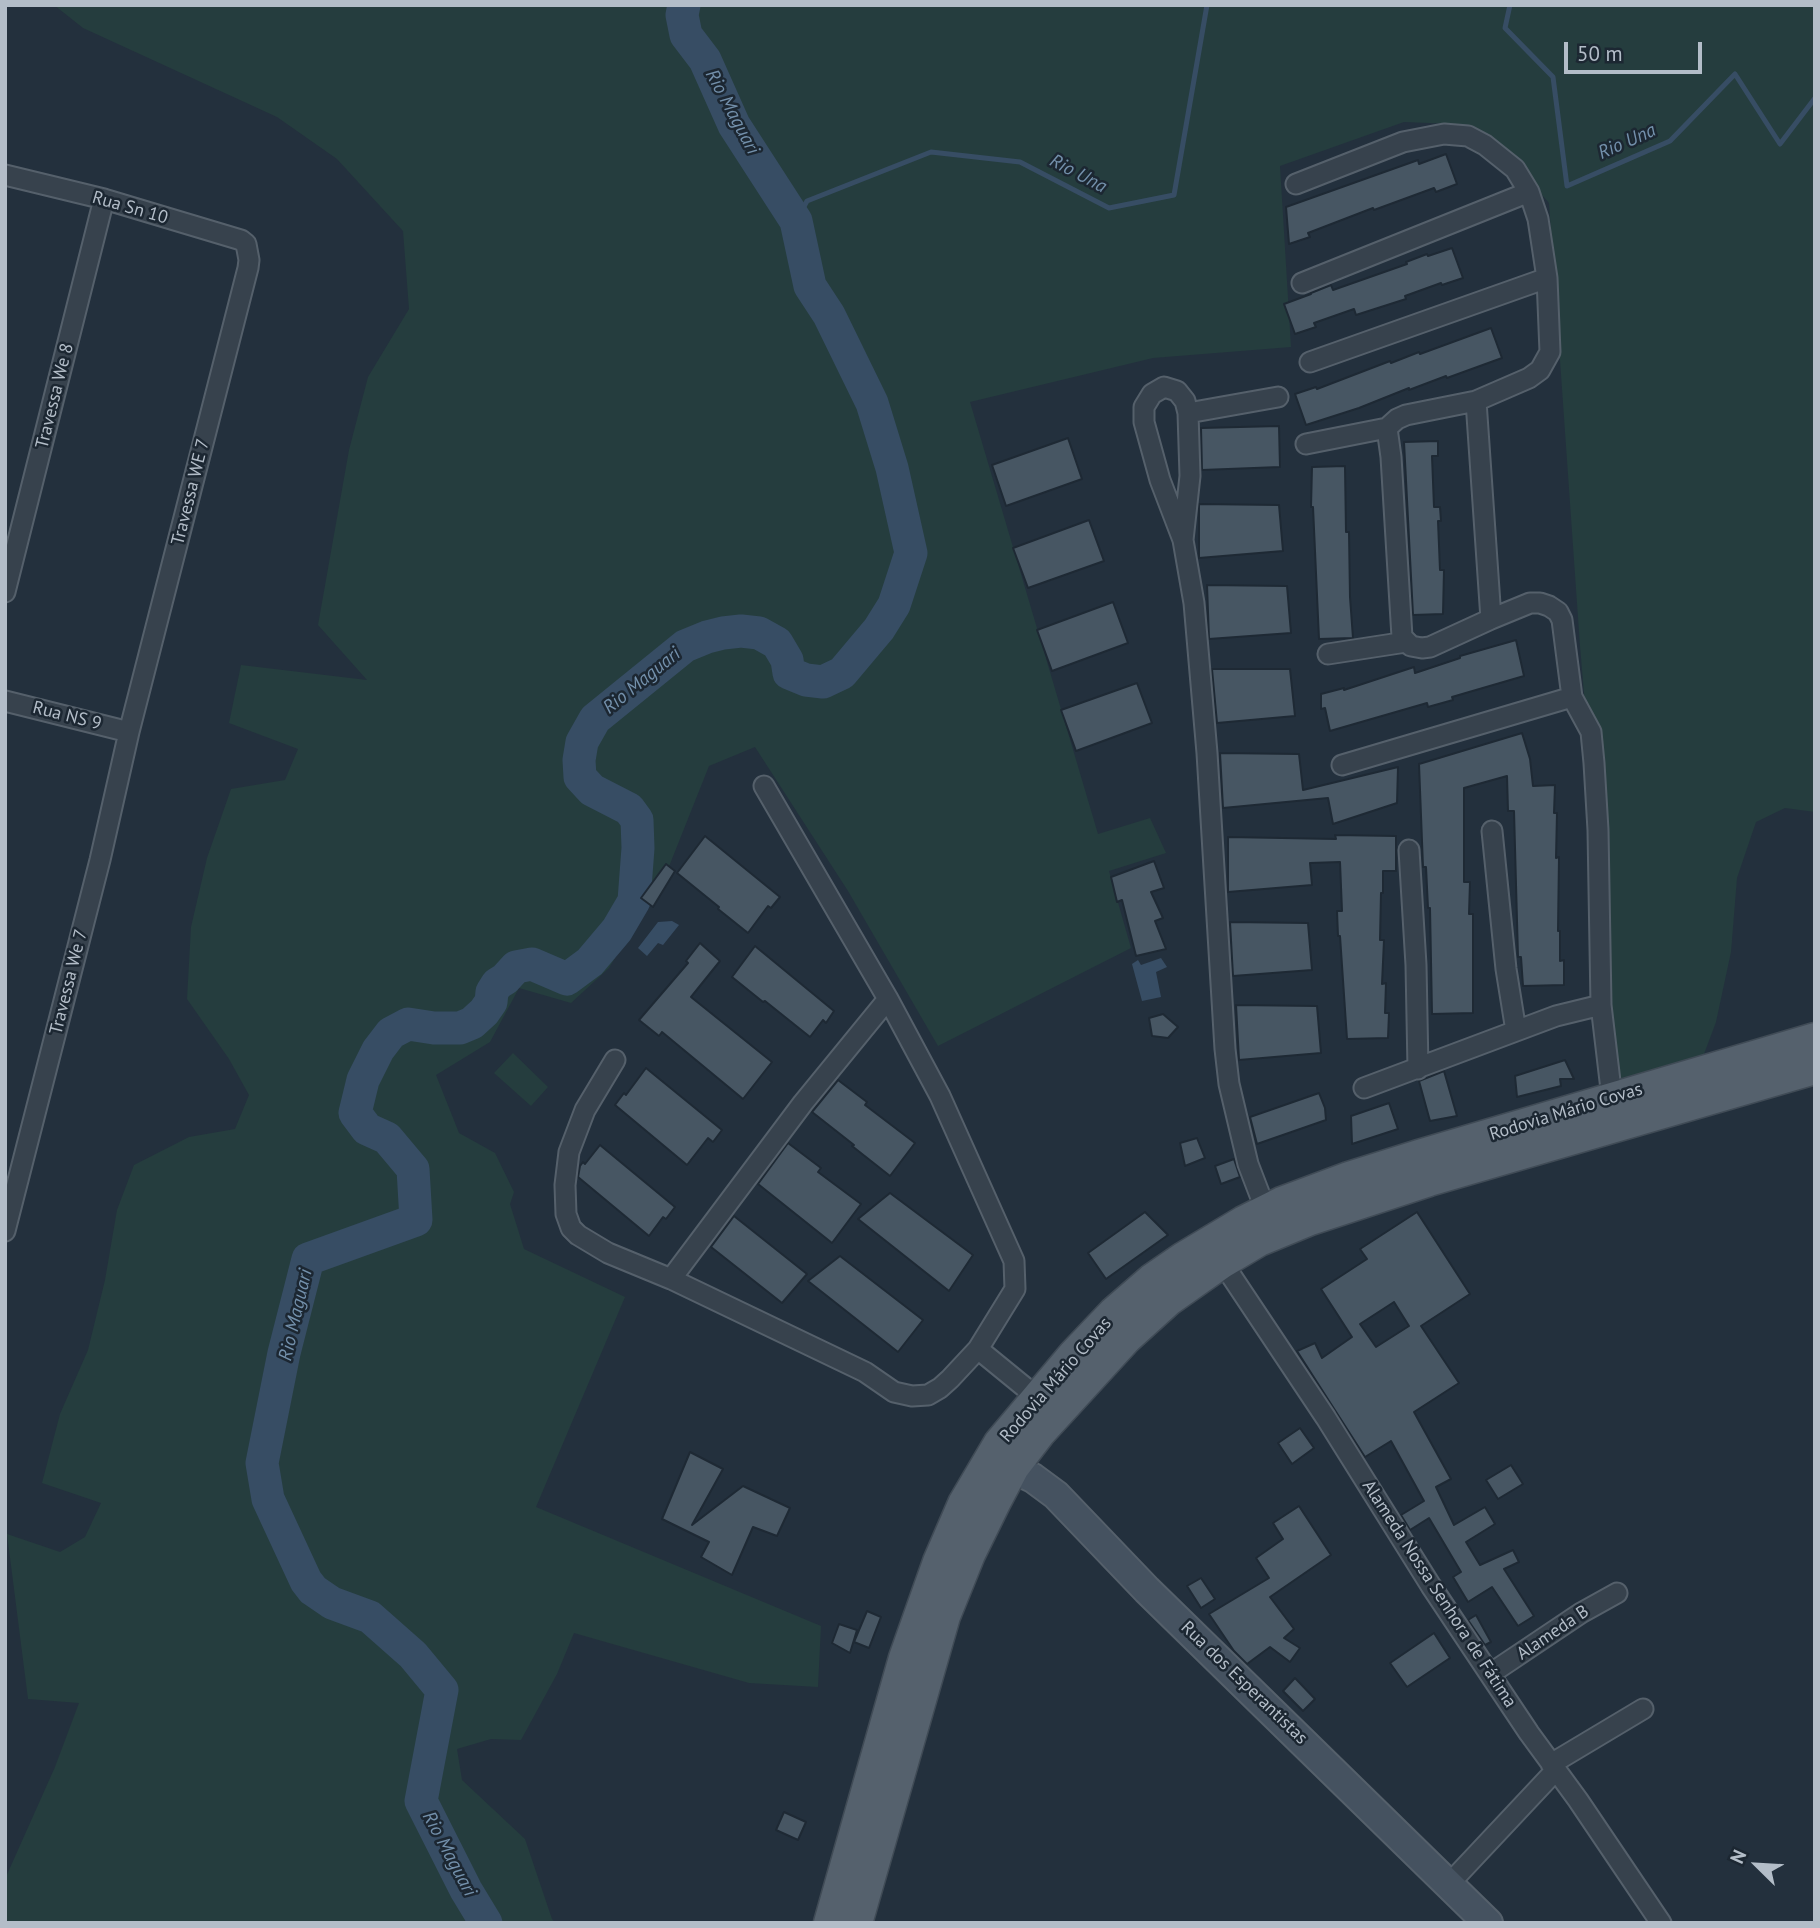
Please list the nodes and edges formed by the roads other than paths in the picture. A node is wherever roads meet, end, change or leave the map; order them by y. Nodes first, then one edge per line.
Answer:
1 (5, 175) edge
2 (1296, 184) dead end
3 (1529, 192) junction
4 (104, 200) junction
5 (248, 251) joint
6 (1547, 278) junction
7 (1302, 283) dead end
8 (1310, 362) dead end
9 (1278, 397) dead end
10 (1476, 401) junction
11 (1188, 413) junction
12 (1387, 428) junction
13 (1306, 444) dead end
14 (1183, 540) junction
15 (5, 592) edge
16 (1491, 618) junction
17 (1406, 642) junction
18 (1328, 654) dead end
19 (1572, 697) junction
20 (5, 701) edge
21 (130, 732) junction
22 (1342, 765) dead end
23 (764, 786) dead end
24 (1492, 831) dead end
25 (1409, 850) dead end
26 (888, 999) junction
27 (1601, 1005) junction
28 (1516, 1031) junction
29 (1815, 1039) edge
30 (615, 1060) dead end
31 (1815, 1068) edge
32 (1418, 1069) junction
33 (1705, 1085) junction
34 (1364, 1088) dead end
35 (1612, 1097) junction
36 (1266, 1211) junction
37 (5, 1230) edge
38 (1222, 1262) junction
39 (671, 1279) junction
40 (978, 1349) junction
41 (1038, 1398) junction
42 (1002, 1462) junction
43 (1617, 1593) dead end
44 (1490, 1674) junction
45 (1643, 1709) dead end
46 (1554, 1767) junction
47 (1449, 1884) junction
48 (830, 1923) edge
49 (856, 1923) edge
50 (1488, 1923) edge
51 (1661, 1923) edge

1 - 4 street, Rua Sn 10
2 - 3 street
3 - 6 street
3 - 7 street
4 - 5 street, Rua Sn 10
4 - 15 street, Travessa We 8
5 - 21 street, Travessa WE 7
6 - 8 street
6 - 10 street
9 - 11 street
10 - 12 street
10 - 16 street
11 - 14 street
11 - 14 street
12 - 13 street
12 - 17 street
14 - 36 street
16 - 17 street
16 - 19 street
17 - 18 street
19 - 22 street
19 - 27 street
20 - 21 street, Rua NS 9
21 - 37 street, Travessa We 7
23 - 26 street
24 - 28 street
25 - 32 street
26 - 39 street
26 - 40 street
27 - 28 street
27 - 35 street
28 - 32 street
29 - 33 main road, Rodovia Mário Covas
30 - 39 street
31 - 33 main road, Rodovia Mário Covas
32 - 34 street
33 - 35 main road, Rodovia Mário Covas
33 - 38 main road, Rodovia Mário Covas
35 - 36 main road, Rodovia Mário Covas
36 - 41 main road, Rodovia Mário Covas
38 - 42 main road, Rodovia Mário Covas
38 - 44 street, Alameda Nossa Senhora de Fátima
39 - 40 street
40 - 41 street
41 - 42 main road, Rodovia Mário Covas
42 - 47 main road, Rua dos Esperantistas
42 - 48 main road, Rodovia Mário Covas
42 - 49 main road, Rodovia Mário Covas
43 - 44 street, Alameda B
44 - 46 street, Alameda Nossa Senhora de Fátima
45 - 46 street
46 - 47 street
46 - 51 street, Alameda Nossa Senhora de Fátima
47 - 50 main road, Rua dos Esperantistas

